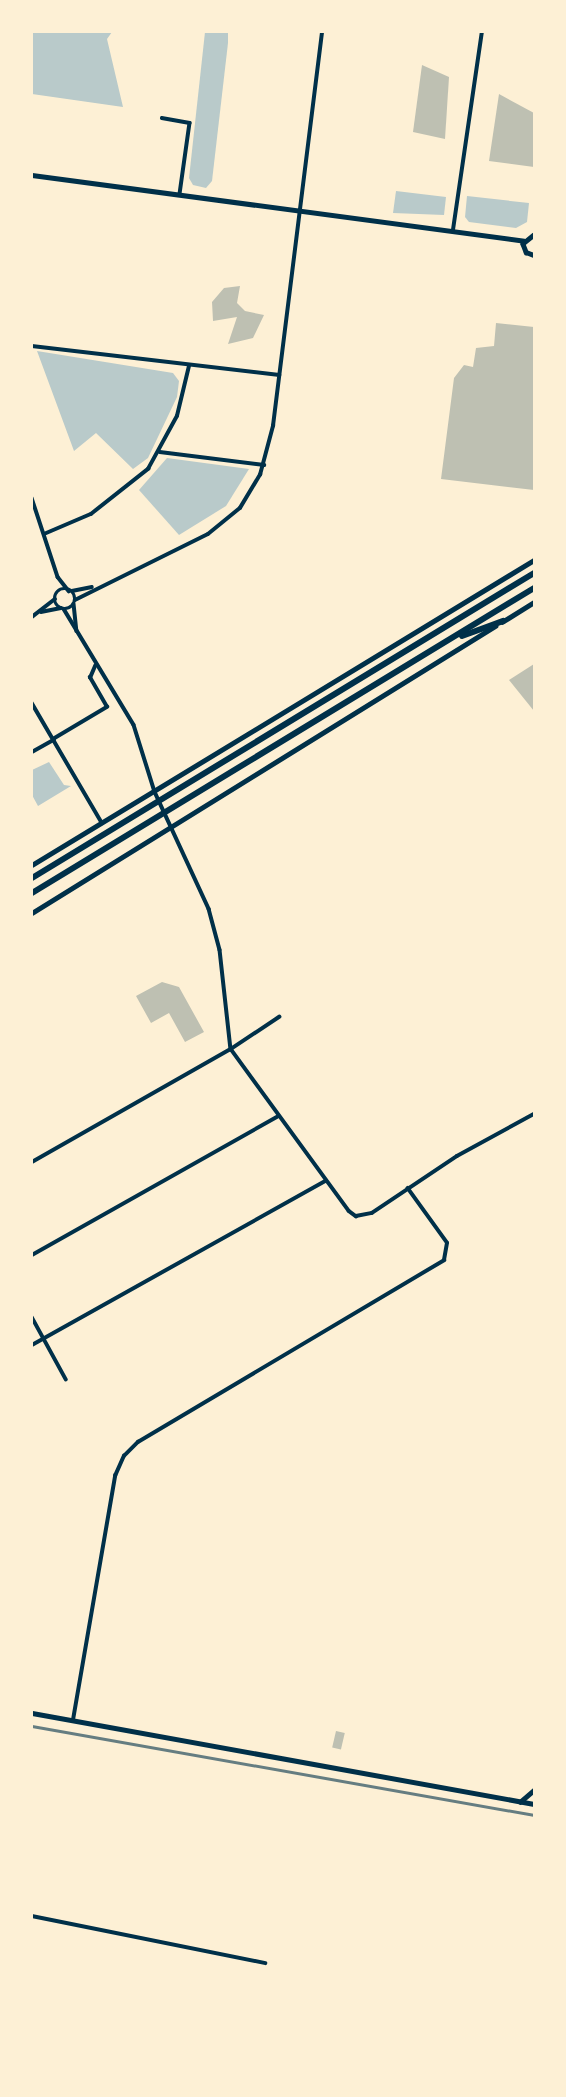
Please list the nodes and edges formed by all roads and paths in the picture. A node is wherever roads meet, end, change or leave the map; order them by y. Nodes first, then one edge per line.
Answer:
1 (322, 32) edge
2 (482, 32) edge
3 (162, 118) dead end
4 (32, 175) edge
5 (180, 194) junction
6 (301, 210) junction
7 (534, 229) edge
8 (453, 230) junction
9 (533, 235) edge
10 (524, 241) junction
11 (534, 255) edge
12 (32, 346) edge
13 (189, 366) junction
14 (279, 375) junction
15 (160, 452) junction
16 (264, 465) junction
17 (32, 498) edge
18 (44, 534) junction
19 (534, 559) edge
20 (534, 571) edge
21 (58, 578) junction
22 (94, 587) junction
23 (534, 588) edge
24 (70, 591) junction
25 (56, 596) junction
26 (74, 602) junction
27 (534, 602) edge
28 (62, 609) junction
29 (39, 613) junction
30 (32, 617) edge
31 (503, 621) junction
32 (78, 637) junction
33 (450, 640) junction
34 (95, 666) junction
35 (32, 702) edge
36 (53, 740) junction
37 (32, 752) edge
38 (102, 823) junction
39 (32, 864) edge
40 (32, 878) edge
41 (32, 893) edge
42 (32, 913) edge
43 (279, 1017) dead end
44 (231, 1049) junction
45 (534, 1114) edge
46 (277, 1117) junction
47 (32, 1162) edge
48 (325, 1181) junction
49 (408, 1189) junction
50 (32, 1255) edge
51 (32, 1317) edge
52 (43, 1338) junction
53 (32, 1345) edge
54 (66, 1379) dead end
55 (32, 1713) edge
56 (73, 1720) junction
57 (534, 1790) edge
58 (520, 1802) junction
59 (534, 1804) edge
60 (32, 1916) edge
61 (265, 1963) dead end

1 - 6 street
2 - 8 street
3 - 5 street
4 - 5 street
5 - 6 street
6 - 8 street
6 - 14 street
7 - 9 street
8 - 10 street
9 - 10 street
10 - 11 street
12 - 13 street
13 - 14 street
13 - 15 street
14 - 16 street
15 - 16 street
15 - 18 street
16 - 22 street
17 - 18 street
18 - 21 street
19 - 38 street
20 - 40 highway
21 - 24 street
21 - 25 street
22 - 24 street
22 - 26 street
23 - 33 highway
24 - 25 street
24 - 26 street
25 - 28 street
25 - 29 street
26 - 28 street
26 - 32 street
27 - 31 street
28 - 29 street
28 - 32 street
29 - 30 street
31 - 33 highway
31 - 42 street
32 - 34 street
33 - 41 highway
34 - 36 street
34 - 44 street
35 - 36 street
36 - 37 street
36 - 38 street
38 - 39 street
43 - 44 street
44 - 46 street
44 - 47 street
45 - 49 street
46 - 48 street
46 - 50 street
48 - 49 street
48 - 52 street
49 - 56 street
51 - 52 street
52 - 53 street
52 - 54 street
55 - 56 main road
56 - 58 main road
57 - 58 street
58 - 59 main road
60 - 61 street

